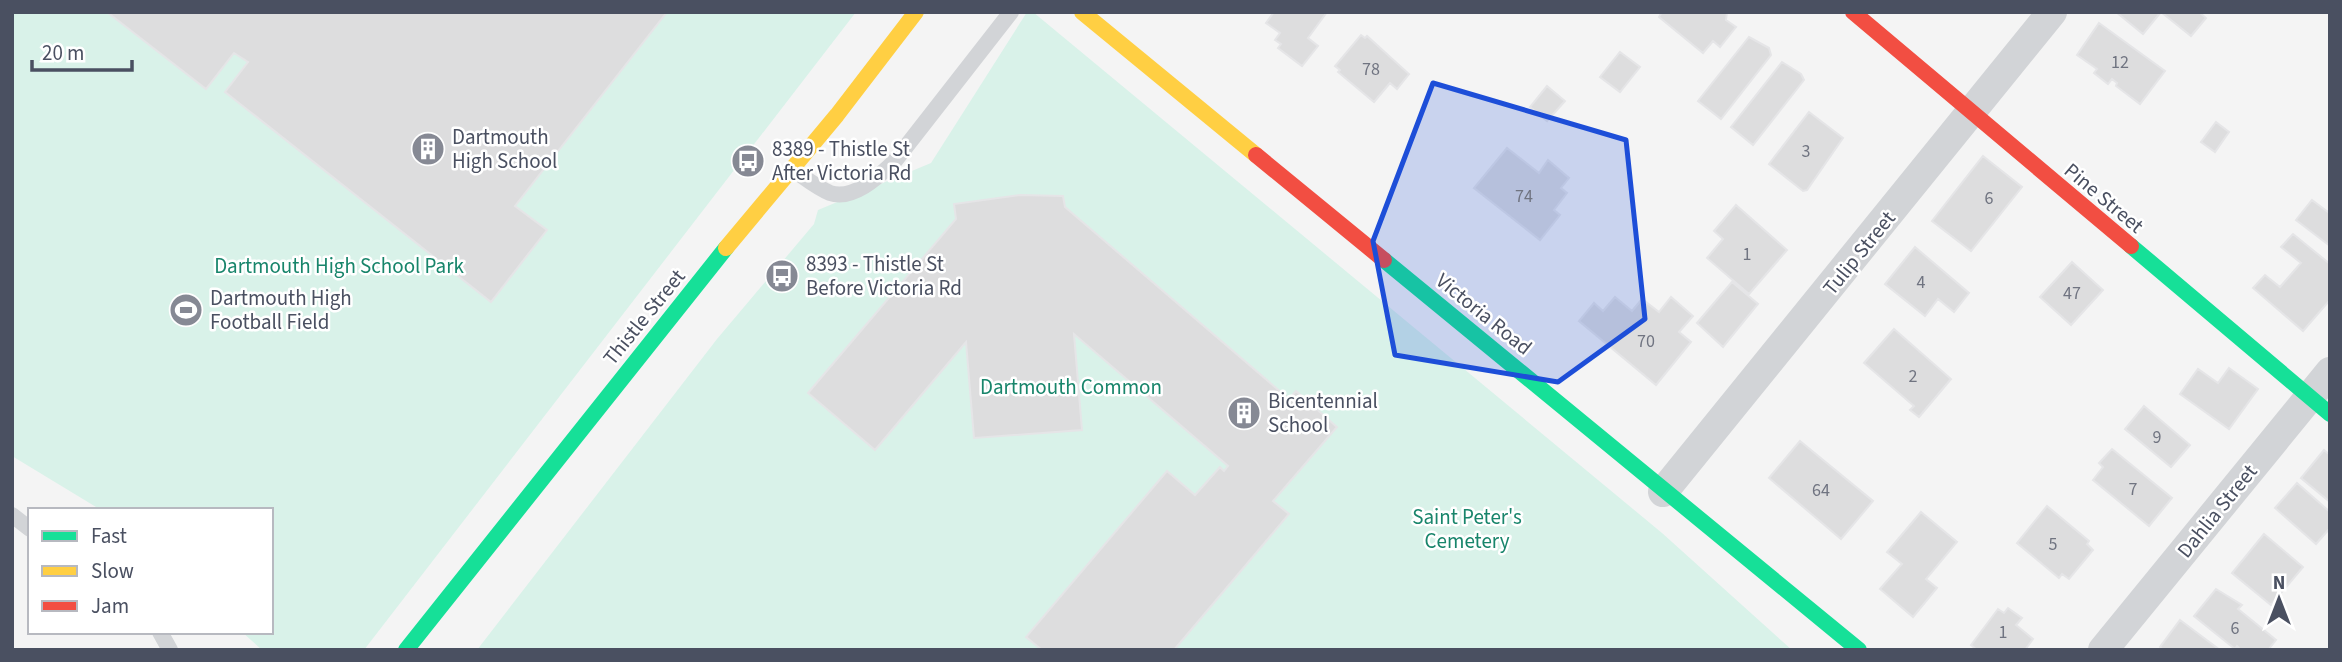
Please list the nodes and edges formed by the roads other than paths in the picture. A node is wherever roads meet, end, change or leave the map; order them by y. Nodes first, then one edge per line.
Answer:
1 (916, 12) edge
2 (1011, 12) edge
3 (1082, 12) edge
4 (1853, 12) edge
5 (2052, 12) edge
6 (1972, 116) junction
7 (791, 169) junction
8 (2330, 372) edge
9 (2320, 406) edge
10 (1663, 492) junction
11 (12, 515) edge
12 (28, 527) edge
13 (161, 634) edge
14 (170, 650) edge
15 (406, 650) edge
16 (1859, 650) edge
17 (2103, 650) edge

1 - 7 street, Thistle Street
2 - 7 lane
3 - 10 street, Victoria Road
4 - 6 street, Pine Street
5 - 6 street, Tulip Street
6 - 9 street, Pine Street
6 - 10 street, Tulip Street
7 - 15 street, Thistle Street
8 - 9 street, Dahlia Street
9 - 17 street, Dahlia Street
10 - 16 street, Victoria Road
11 - 12 lane
13 - 14 lane

